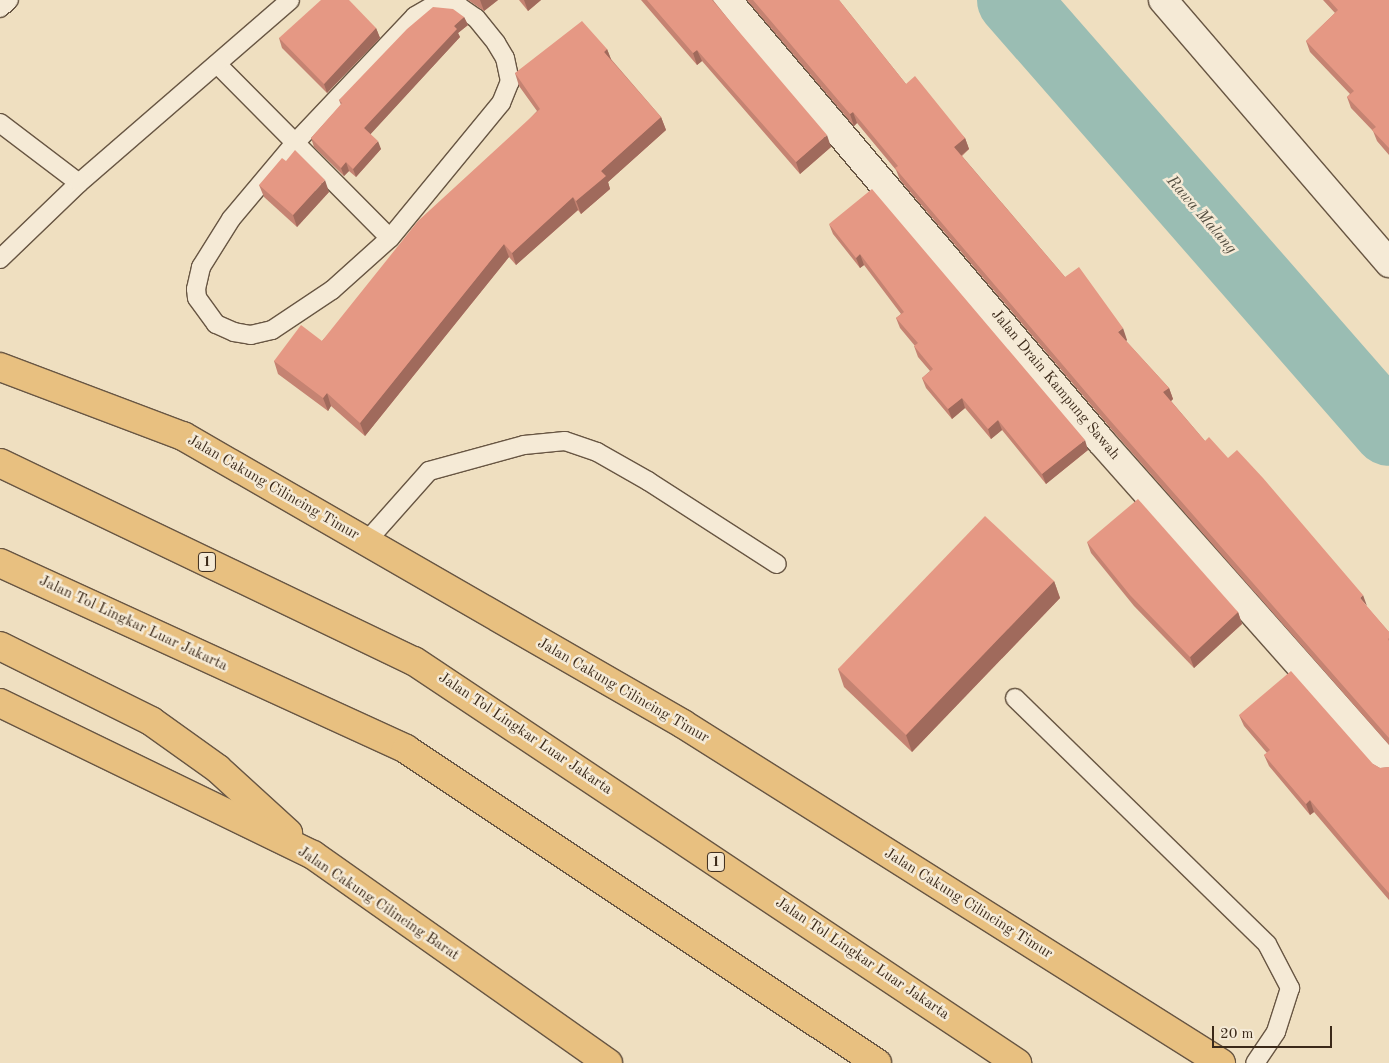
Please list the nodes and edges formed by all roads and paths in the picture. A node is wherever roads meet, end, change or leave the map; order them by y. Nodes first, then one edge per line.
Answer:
1 (8, 0) edge
2 (290, 0) edge
3 (727, 0) edge
4 (1163, 0) edge
5 (0, 8) edge
6 (217, 64) junction
7 (0, 123) edge
8 (294, 144) junction
9 (79, 183) junction
10 (390, 238) junction
11 (1386, 255) edge
12 (0, 259) edge
13 (0, 367) edge
14 (0, 462) edge
15 (366, 542) junction
16 (0, 563) edge
17 (777, 564) dead end
18 (0, 646) edge
19 (1015, 698) dead end
20 (0, 703) edge
21 (1389, 765) edge
22 (312, 855) junction
23 (608, 1063) edge
24 (877, 1063) edge
25 (1017, 1063) edge
26 (1221, 1063) edge
27 (1255, 1063) edge

1 - 5 lane
2 - 6 lane
3 - 21 street, Jalan Drain Kampung Sawah
4 - 11 street
6 - 8 lane
6 - 9 lane
7 - 9 lane
8 - 10 lane
8 - 10 lane
8 - 10 lane
9 - 12 lane
13 - 15 highway, Jalan Cakung Cilincing Timur
14 - 25 highway, Jalan Tol Lingkar Luar Jakarta / 1
15 - 17 lane
15 - 26 highway, Jalan Cakung Cilincing Timur
16 - 24 highway, Jalan Tol Lingkar Luar Jakarta
18 - 22 highway
19 - 27 lane
20 - 22 highway, Jalan Cakung Cilincing Barat
22 - 23 highway, Jalan Cakung Cilincing Barat

